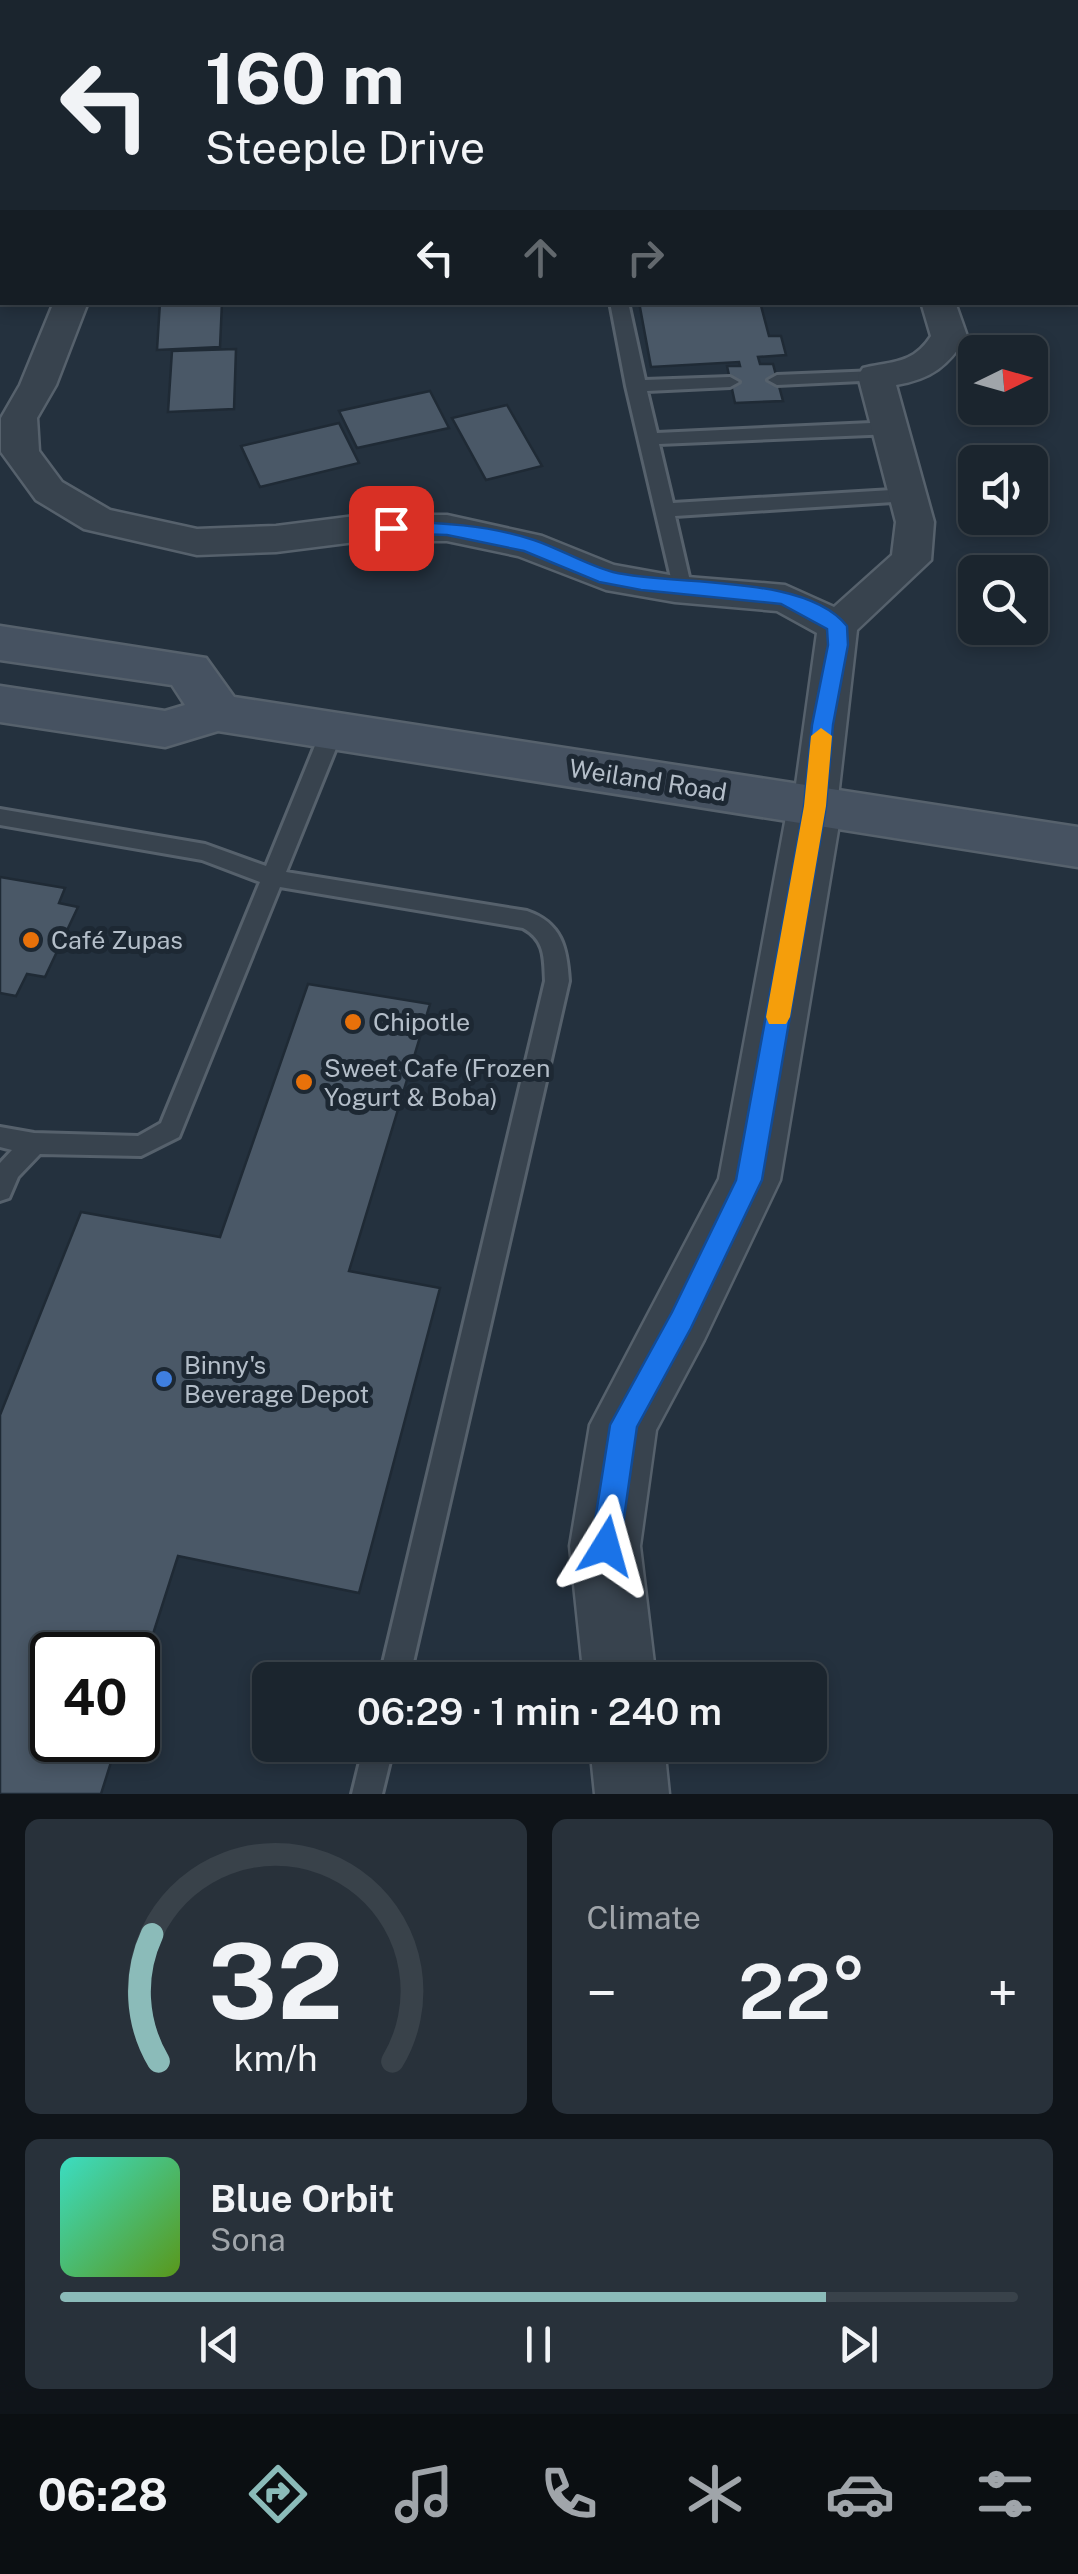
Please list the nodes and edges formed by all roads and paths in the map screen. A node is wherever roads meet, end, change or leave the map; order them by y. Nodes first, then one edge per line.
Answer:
1 (70, 305) edge
2 (620, 305) edge
3 (939, 305) edge
4 (876, 376) junction
5 (777, 380) dead end
6 (730, 382) dead end
7 (635, 386) junction
8 (893, 428) junction
9 (646, 440) junction
10 (909, 495) junction
11 (664, 510) junction
12 (682, 590) junction
13 (836, 626) junction
14 (0, 643) edge
15 (0, 704) edge
16 (218, 713) junction
17 (332, 731) junction
18 (815, 806) junction
19 (0, 818) edge
20 (1078, 847) edge
21 (274, 878) junction
22 (0, 1137) edge
23 (34, 1143) junction
24 (0, 1190) edge
25 (398, 1662) edge
26 (618, 1662) edge
27 (375, 1762) edge
28 (629, 1762) edge
29 (367, 1794) edge
30 (632, 1794) edge

1 - 12 street
2 - 7 lane
3 - 4 street
4 - 5 lane
4 - 8 street
6 - 7 lane
7 - 9 lane
8 - 9 lane
8 - 10 street
9 - 11 lane
10 - 11 lane
10 - 13 street
11 - 12 lane
12 - 13 street
13 - 18 street
14 - 16 main road
15 - 16 main road, Weiland Road
16 - 17 main road, Weiland Road
17 - 18 main road, Weiland Road
17 - 21 lane
18 - 20 main road, Weiland Road
18 - 26 street
19 - 21 lane
21 - 23 lane
21 - 25 lane
22 - 23 lane
23 - 24 lane
27 - 29 lane
28 - 30 street

